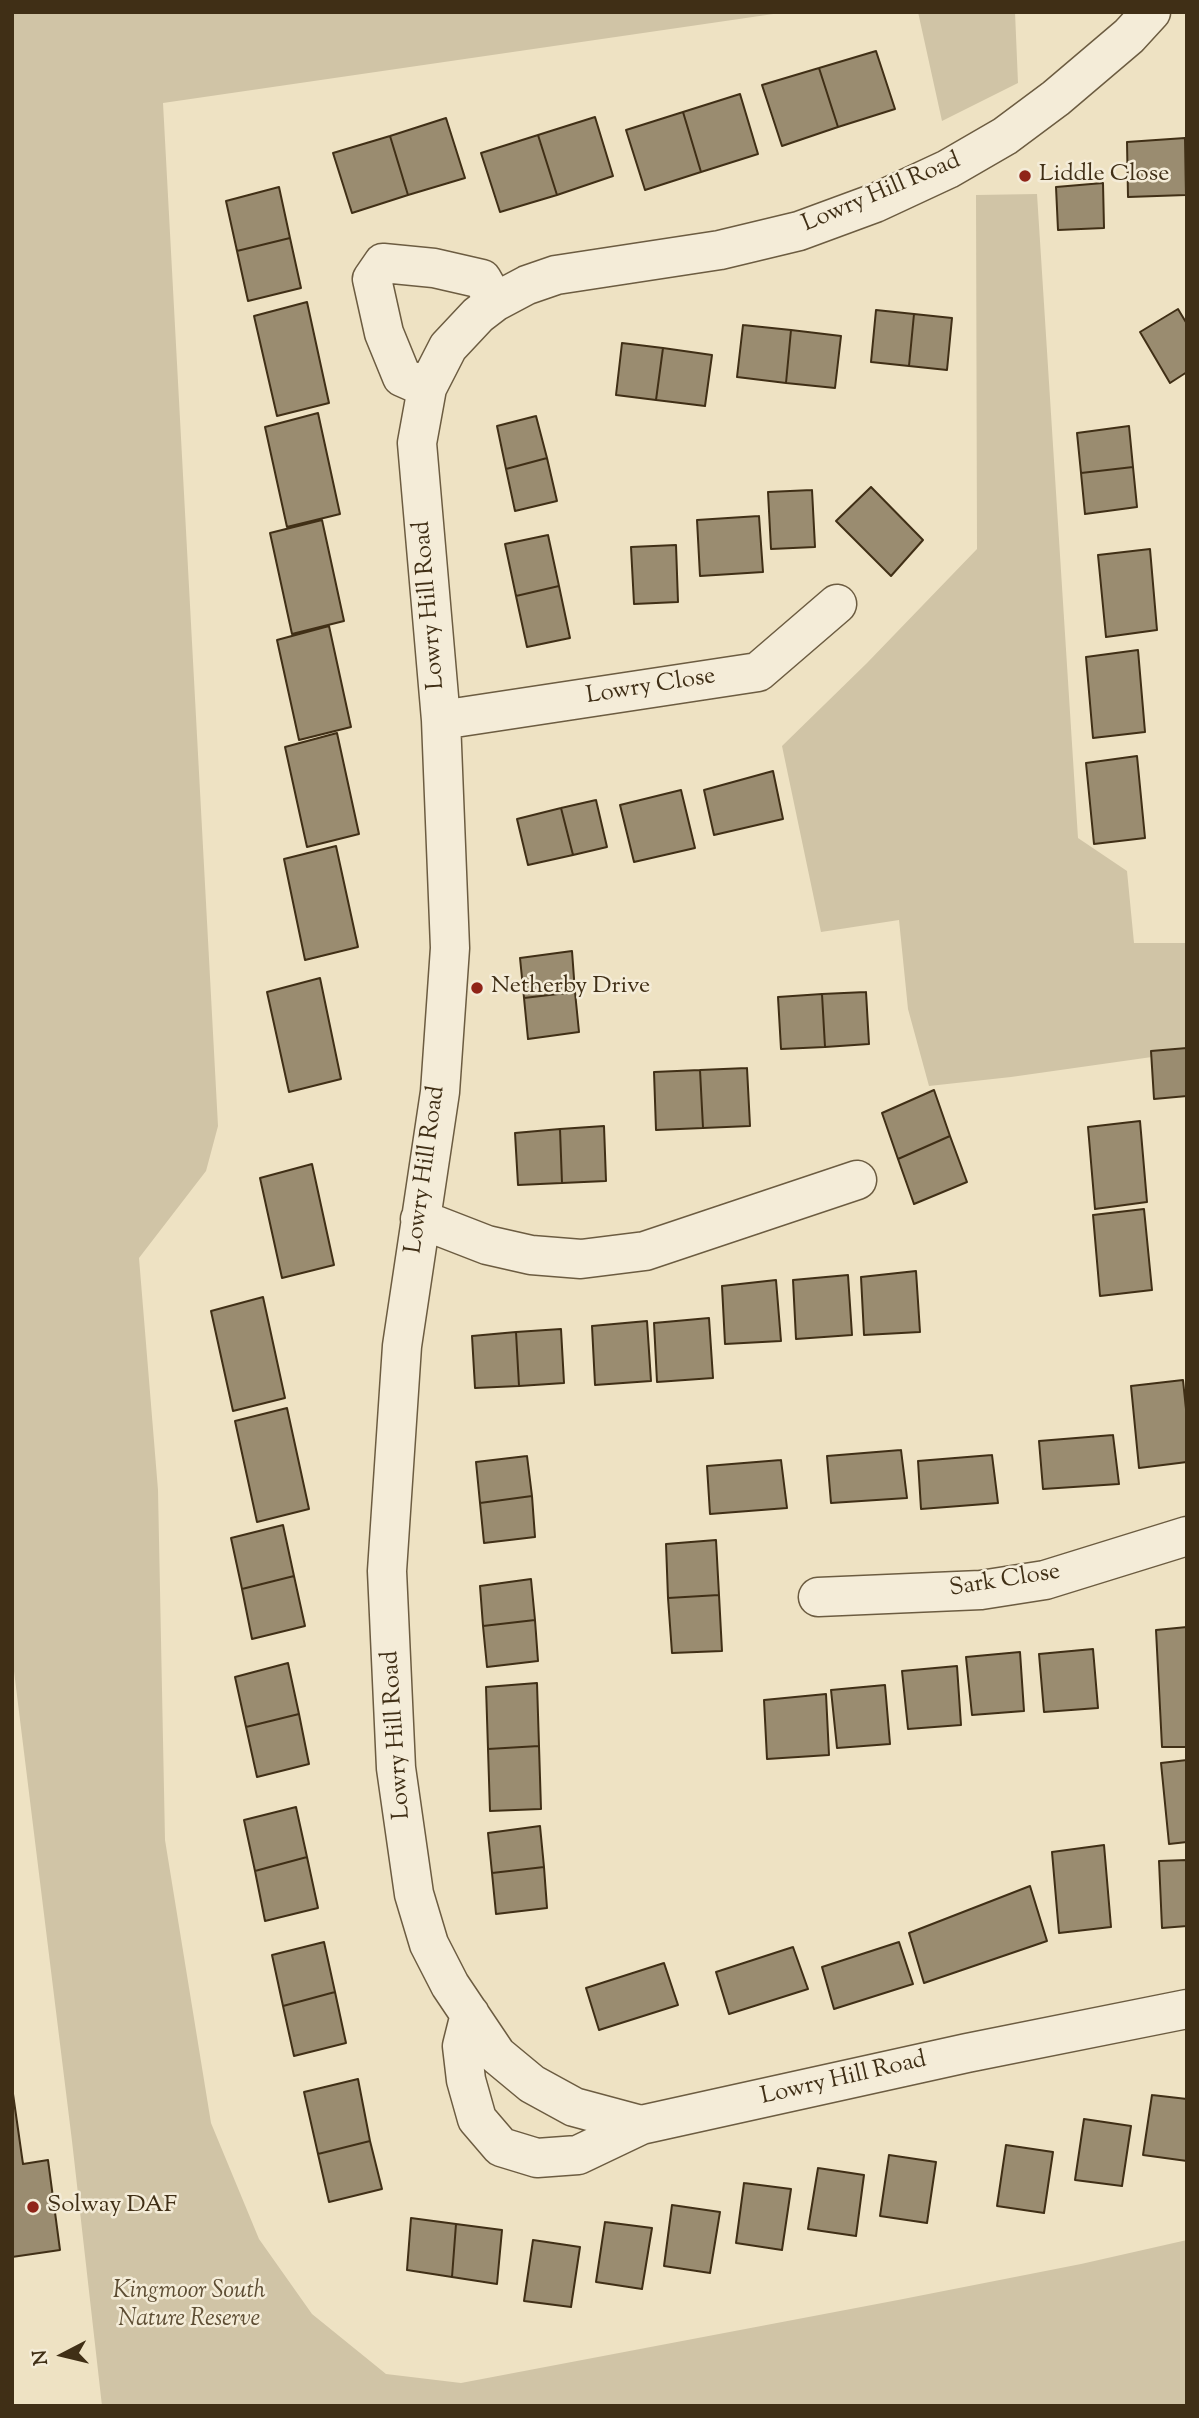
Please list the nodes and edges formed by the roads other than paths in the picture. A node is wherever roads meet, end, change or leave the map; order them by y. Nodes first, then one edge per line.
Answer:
1 (1151, 12) edge
2 (495, 302) junction
3 (427, 388) junction
4 (837, 604) dead end
5 (441, 720) junction
6 (857, 1180) dead end
7 (420, 1219) junction
8 (1187, 1536) edge
9 (818, 1597) dead end
10 (1187, 2009) edge
11 (470, 2014) junction
12 (641, 2125) junction

1 - 2 street, Lowry Hill Road
2 - 3 street, Lowry Hill Road
2 - 3 street
3 - 5 street, Lowry Hill Road
4 - 5 street, Lowry Close
5 - 7 street, Lowry Hill Road
6 - 7 street
7 - 11 street, Lowry Hill Road
8 - 9 street, Sark Close
10 - 12 street, Lowry Hill Road
11 - 12 street, Lowry Hill Road
11 - 12 street

